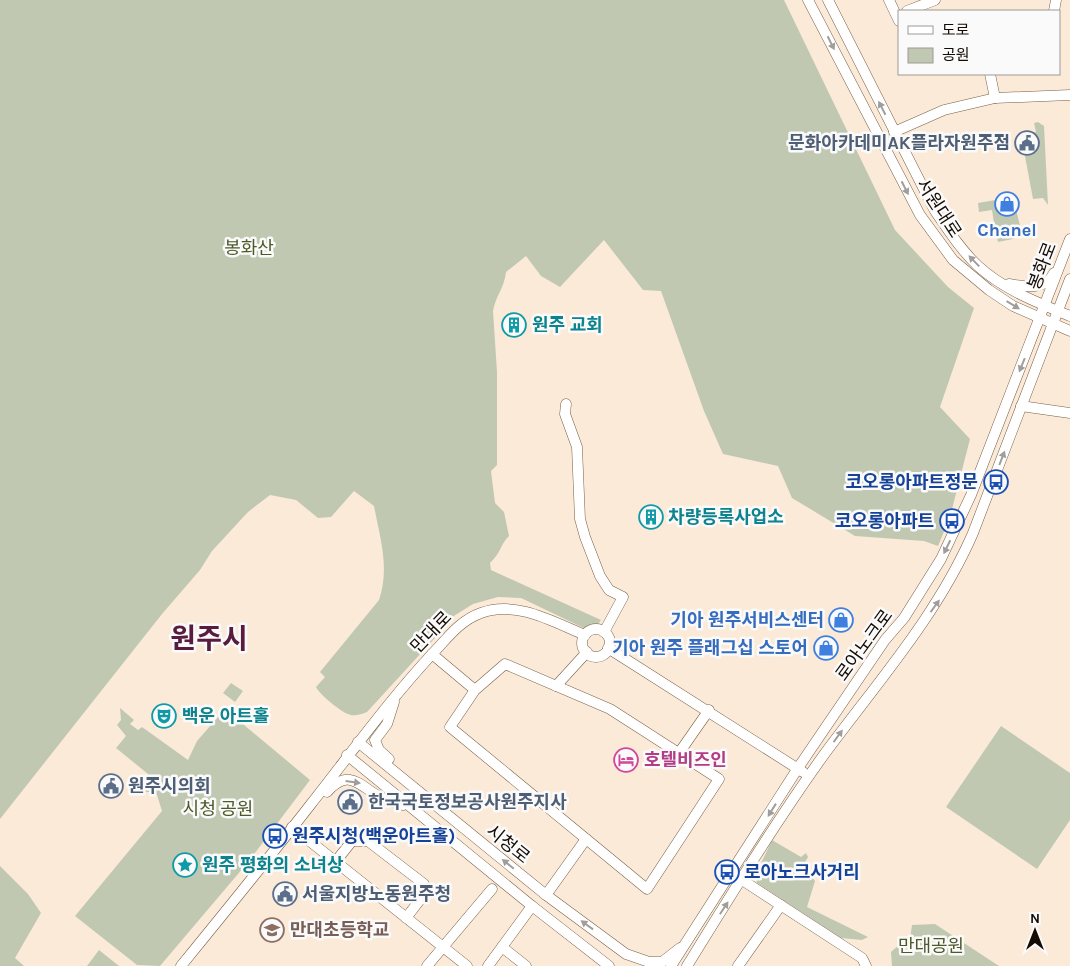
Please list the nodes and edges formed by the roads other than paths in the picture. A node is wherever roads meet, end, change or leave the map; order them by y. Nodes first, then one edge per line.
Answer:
1 (808, 0) edge
2 (828, 0) edge
3 (889, 0) edge
4 (935, 0) edge
5 (910, 10) edge
6 (898, 17) edge
7 (990, 75) edge
8 (1070, 95) edge
9 (995, 98) junction
10 (894, 132) junction
11 (1070, 239) edge
12 (1062, 259) junction
13 (1070, 279) edge
14 (1001, 283) junction
15 (1045, 305) junction
16 (1057, 311) junction
17 (1070, 316) edge
18 (1039, 319) junction
19 (1052, 324) junction
20 (1070, 331) edge
21 (566, 404) dead end
22 (1021, 406) junction
23 (1070, 412) edge
24 (971, 495) junction
25 (986, 499) junction
26 (604, 632) junction
27 (585, 636) junction
28 (608, 648) junction
29 (587, 652) junction
30 (432, 654) junction
31 (556, 686) junction
32 (475, 690) junction
33 (395, 696) junction
34 (709, 710) junction
35 (358, 742) junction
36 (679, 753) junction
37 (347, 755) junction
38 (798, 768) junction
39 (810, 776) junction
40 (417, 790) junction
41 (312, 803) junction
42 (409, 806) junction
43 (292, 827) junction
44 (586, 839) junction
45 (336, 861) junction
46 (742, 880) junction
47 (492, 889) dead end
48 (546, 895) junction
49 (781, 905) junction
50 (532, 906) junction
51 (406, 918) junction
52 (688, 942) junction
53 (444, 947) junction
54 (502, 947) junction
55 (698, 949) junction
56 (626, 954) junction
57 (181, 966) edge
58 (427, 966) edge
59 (467, 966) edge
60 (488, 966) edge
61 (526, 966) edge
62 (609, 966) edge
63 (641, 966) edge
64 (671, 966) edge
65 (687, 966) edge
66 (692, 966) edge
67 (738, 966) edge
68 (866, 966) edge

1 -> 18 street, 서원대로
10 -> 2 street, 서원대로
3 - 6 street
4 - 5 street
7 - 9 street
8 - 9 street
9 - 10 street
14 -> 10 street, 서원대로
11 - 12 street, 봉화로
12 - 14 street
12 - 15 street, 봉화로
13 - 16 street, 봉화로
14 - 15 street, 서원대로
15 - 16 street, 서원대로
15 - 18 street, 봉화로
16 - 17 street
16 - 19 street, 봉화로
18 - 19 street, 서원대로
18 -> 24 street, 로아노크로
19 - 20 street
19 - 22 street, 로아노크로
21 - 26 street
22 - 23 street
25 -> 22 street, 로아노크로
24 - 25 street
24 -> 38 street, 로아노크로
39 -> 25 street, 로아노크로
26 - 27 street
26 - 28 street
27 - 29 street
27 - 30 street, 만대로
28 - 29 street
28 - 34 street
29 - 31 street
30 - 32 street
30 - 33 street, 만대로
31 - 32 street
31 - 36 street
32 - 44 street
33 - 35 street, 만대로
33 - 40 street
34 - 36 street
34 - 38 street
35 - 37 street, 만대로
35 - 40 street, 시청로
36 - 44 street
37 - 41 street
37 - 42 street, 시청로
38 - 39 street
38 -> 52 street, 로아노크로
39 - 46 street, 로아노크로
48 -> 40 street, 시청로
41 -> 42 street
41 - 43 street
42 - 50 street, 시청로
43 - 45 street
43 - 57 street
44 - 48 street
45 - 51 street
45 - 51 street
46 - 49 street
55 -> 46 street, 로아노크로
47 - 53 street
56 -> 48 street, 시청로
49 - 67 street
49 - 68 street
50 - 54 street
50 - 62 street, 시청로
51 - 53 street
52 - 56 street
52 - 64 street, 로아노크로
53 - 58 street
53 - 59 street
54 - 60 street
54 - 61 street
55 - 65 street, 로아노크로
55 - 66 street
56 - 63 street

